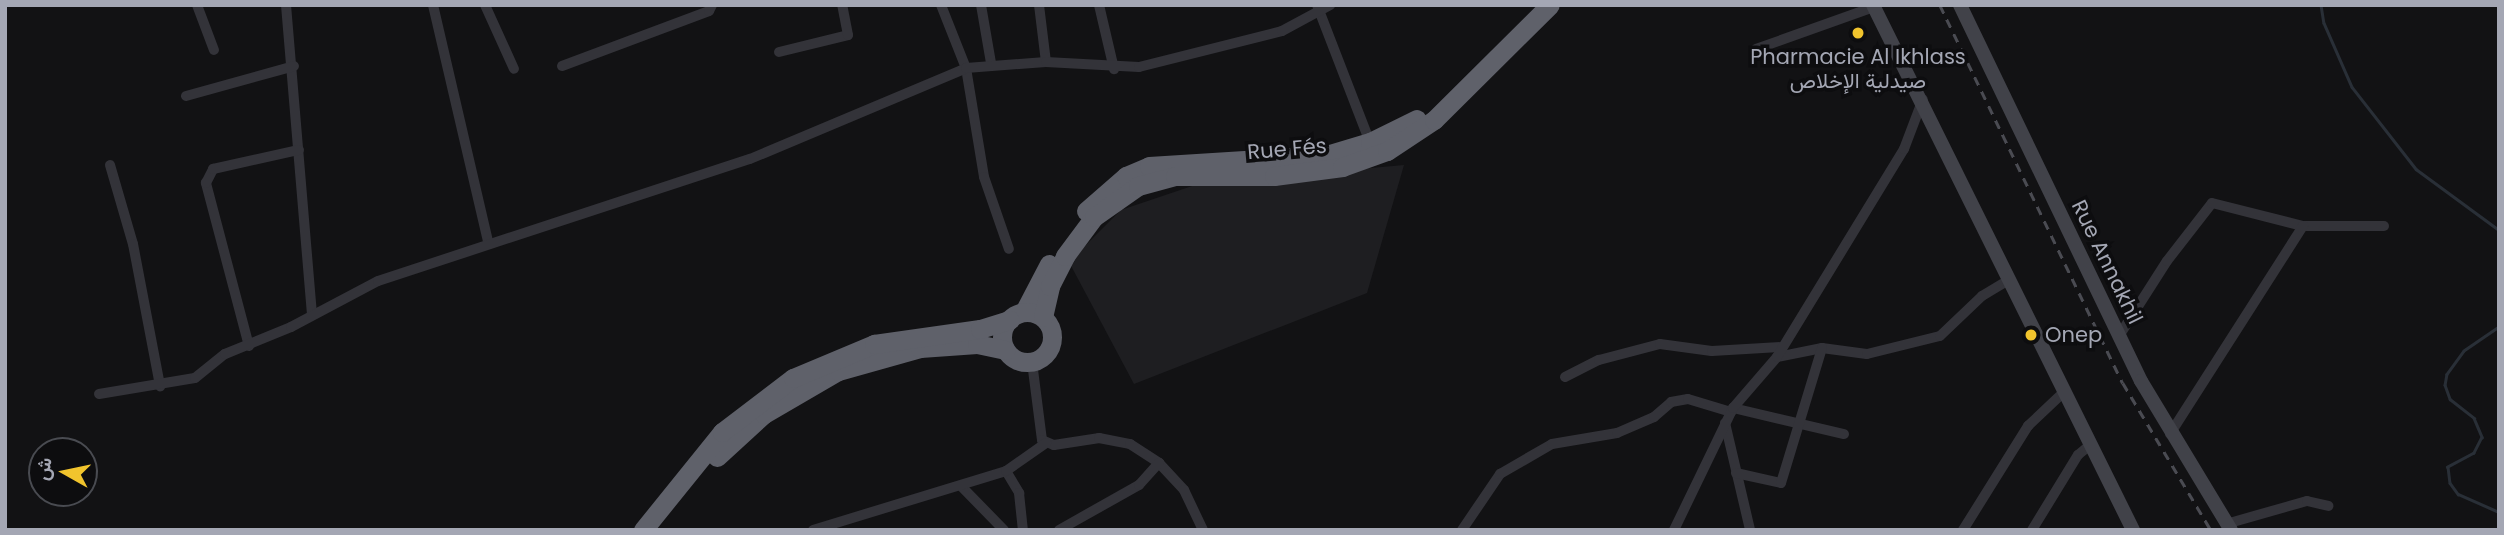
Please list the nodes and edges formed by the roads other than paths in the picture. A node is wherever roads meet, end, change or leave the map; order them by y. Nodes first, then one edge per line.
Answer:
1 (197, 5) edge
2 (286, 5) edge
3 (433, 5) edge
4 (485, 5) edge
5 (712, 5) edge
6 (842, 5) edge
7 (941, 5) edge
8 (981, 5) edge
9 (1039, 5) edge
10 (1099, 5) edge
11 (1329, 5) edge
12 (1533, 5) edge
13 (1550, 5) edge
14 (1960, 5) edge
15 (1874, 6) edge
16 (1318, 10) edge
17 (1756, 49) dead end
18 (214, 50) dead end
19 (779, 52) dead end
20 (1046, 62) junction
21 (991, 64) junction
22 (294, 66) junction
23 (562, 66) dead end
24 (966, 68) junction
25 (514, 69) dead end
26 (1114, 69) junction
27 (186, 96) dead end
28 (1923, 99) junction
29 (1370, 142) junction
30 (299, 150) junction
31 (110, 165) dead end
32 (2303, 226) junction
33 (2384, 226) dead end
34 (488, 242) junction
35 (1009, 249) dead end
36 (2010, 279) junction
37 (312, 315) junction
38 (1025, 317) junction
39 (2119, 336) junction
40 (249, 346) junction
41 (1822, 348) junction
42 (1005, 350) junction
43 (1780, 353) junction
44 (1032, 362) junction
45 (1565, 377) dead end
46 (160, 386) junction
47 (2065, 391) junction
48 (99, 394) dead end
49 (1729, 414) junction
50 (1800, 424) junction
51 (1844, 434) dead end
52 (2171, 434) junction
53 (1044, 440) junction
54 (2091, 444) junction
55 (1160, 463) junction
56 (1006, 471) junction
57 (1736, 472) junction
58 (962, 487) junction
59 (2328, 506) dead end
60 (2228, 527) edge
61 (2132, 529) edge
62 (643, 530) edge
63 (660, 530) edge
64 (813, 530) edge
65 (1004, 530) edge
66 (1023, 530) edge
67 (1059, 530) edge
68 (1203, 530) edge
69 (1462, 530) edge
70 (1674, 530) edge
71 (1750, 530) edge
72 (1964, 530) edge
73 (2032, 530) edge

1 - 18 street
2 - 22 street
3 - 34 street
4 - 25 street
5 - 23 street
6 - 19 street
7 - 24 street
8 - 21 street
9 - 20 street
10 - 26 street
11 - 16 street
12 - 29 highway, Rue Fés
13 - 38 highway, Rue Fés
14 - 39 main road, Rue Annakhil
15 - 17 street
15 - 28 main road
16 - 26 street
16 - 29 street
20 - 21 street
20 - 26 street
21 - 24 street
22 - 27 street
22 - 30 street
24 - 34 street
24 - 35 street
28 - 36 main road
28 - 43 street
29 - 38 highway, Rue Fés
30 - 37 street
30 - 40 street
31 - 46 street
32 - 33 street
32 - 39 street
32 - 52 street
34 - 37 street
36 - 41 street
36 - 47 main road
37 - 40 street
38 - 42 highway
38 - 44 highway
38 - 62 highway
39 - 52 main road, Rue Annakhil
40 - 46 street
41 - 43 street
41 - 50 street
42 - 44 highway
42 - 63 highway
43 - 45 street
43 - 49 street
44 - 53 street
46 - 48 street
47 - 54 main road
47 - 72 street
49 - 50 street
49 - 57 street
49 - 69 street
49 - 70 street
50 - 51 street
50 - 57 street
52 - 60 main road, Rue Annakhil
53 - 55 street
53 - 56 street
54 - 61 main road
54 - 73 street
55 - 67 street
55 - 68 street
56 - 58 street
56 - 66 street
57 - 71 street
58 - 64 street
58 - 65 street
59 - 60 street

